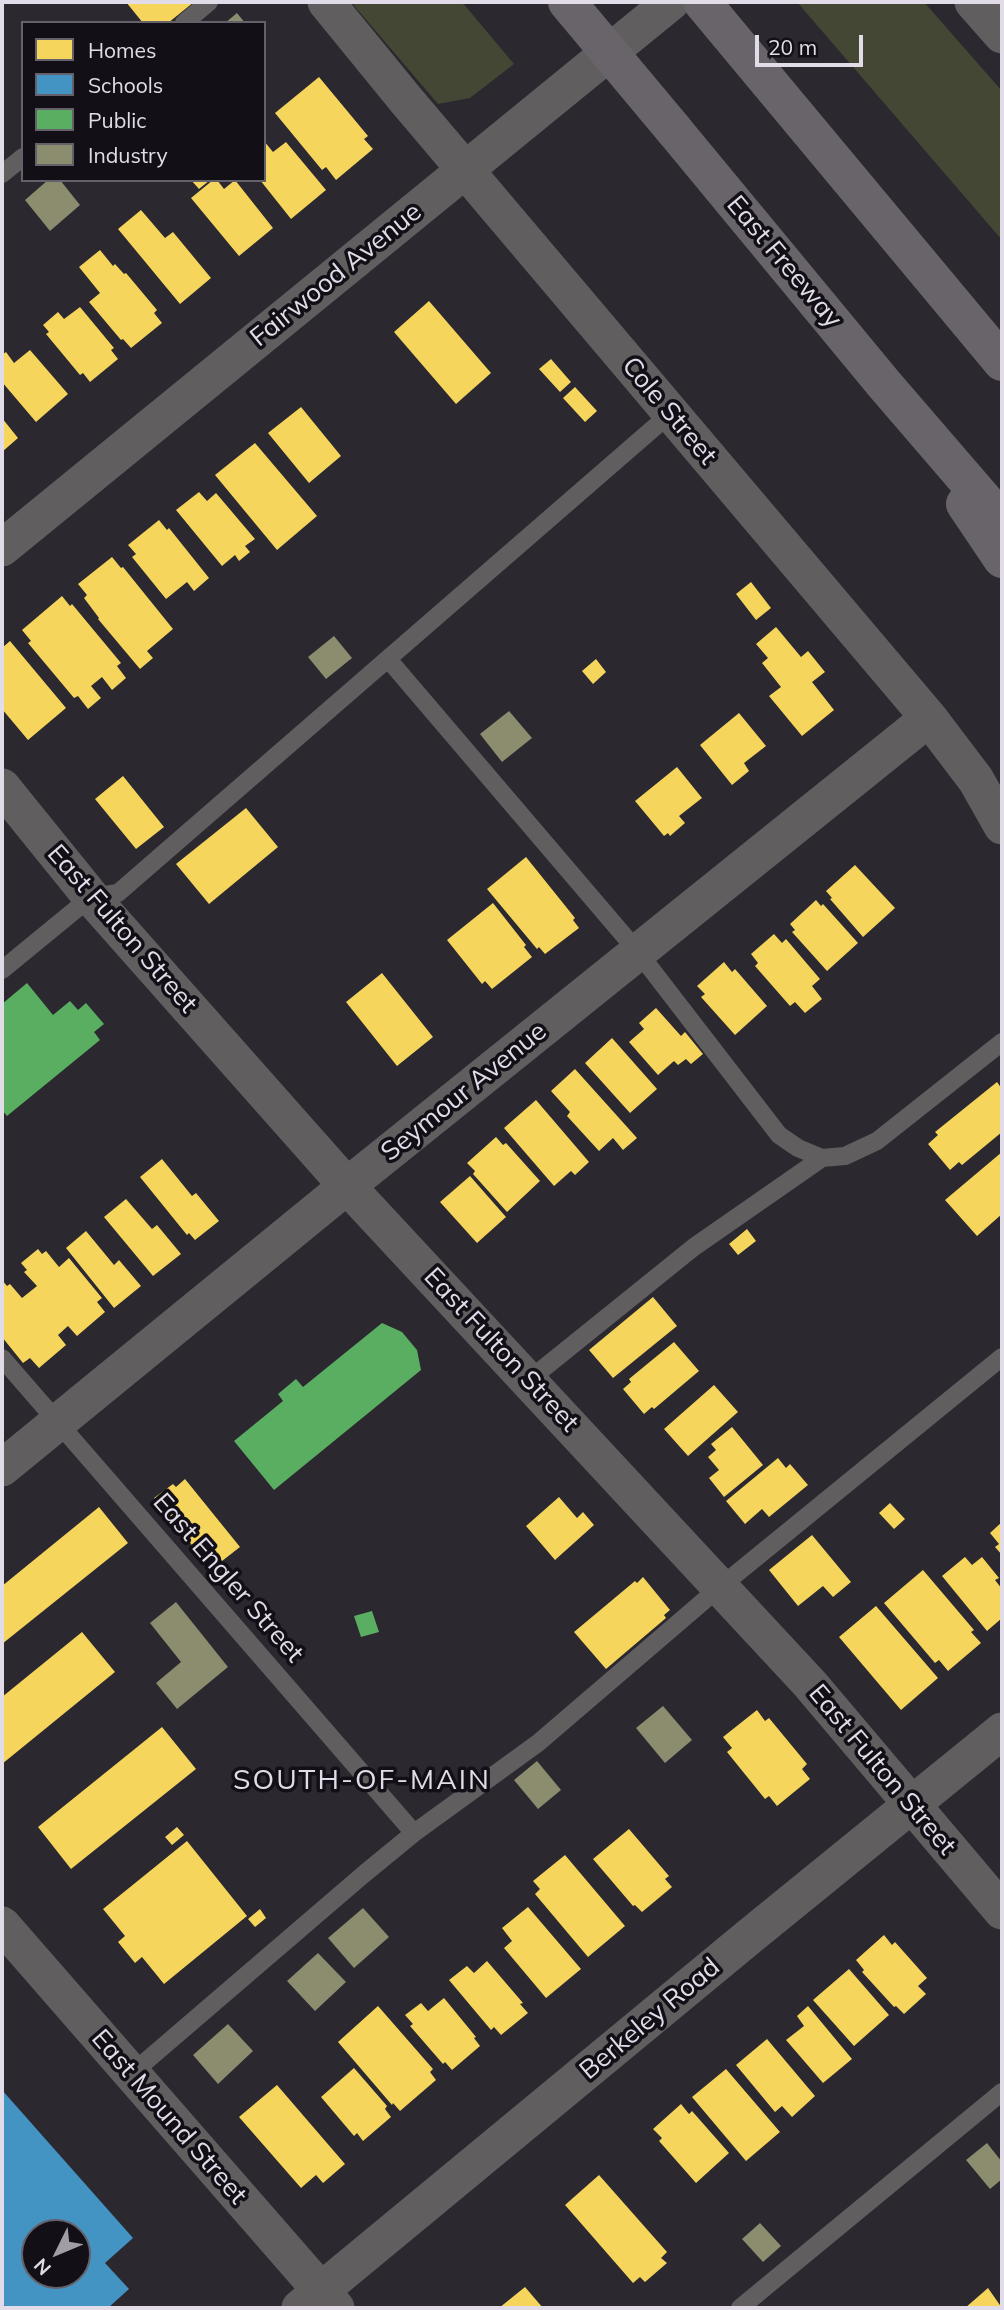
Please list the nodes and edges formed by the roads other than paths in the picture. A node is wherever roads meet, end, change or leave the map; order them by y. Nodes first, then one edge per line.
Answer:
1 (209, 2) edge
2 (326, 2) edge
3 (567, 2) edge
4 (671, 2) edge
5 (702, 2) edge
6 (973, 2) edge
7 (186, 21) edge
8 (1002, 35) edge
9 (21, 159) edge
10 (834, 160) junction
11 (465, 169) junction
12 (2, 174) edge
13 (1002, 335) edge
14 (1002, 362) edge
15 (884, 384) junction
16 (671, 413) junction
17 (1002, 521) edge
18 (2, 548) edge
19 (1002, 559) edge
20 (388, 659) junction
21 (929, 718) junction
22 (2, 787) edge
23 (1002, 826) edge
24 (91, 897) junction
25 (638, 952) junction
26 (2, 970) edge
27 (1002, 1042) edge
28 (822, 1158) junction
29 (347, 1186) junction
30 (1002, 1357) edge
31 (2, 1358) edge
32 (529, 1380) junction
33 (58, 1423) junction
34 (2, 1468) edge
35 (720, 1587) junction
36 (1002, 1731) edge
37 (911, 1805) junction
38 (414, 1833) junction
39 (1002, 1912) edge
40 (2, 1925) edge
41 (131, 2074) junction
42 (1002, 2092) edge
43 (319, 2303) edge
44 (740, 2308) edge

1 - 7 lane
2 - 11 street, Cole Street
3 - 15 highway, East Freeway, bridge
4 - 11 street, Fairwood Avenue
5 - 10 highway
6 - 8 street
9 - 12 lane
10 - 13 highway
10 - 14 highway
11 - 16 street, Cole Street
11 - 18 street, Fairwood Avenue
15 - 17 highway, East Freeway
15 - 19 highway
16 - 20 lane
16 - 21 street, Cole Street
20 - 24 lane
20 - 25 lane
21 - 23 street, Cole Street
21 - 25 street, Seymour Avenue
22 - 24 street, East Fulton Street
24 - 26 lane
24 - 29 street, East Fulton Street
25 - 28 lane
25 - 29 street, Seymour Avenue
27 - 28 lane
28 - 32 lane
29 - 32 street, East Fulton Street
29 - 33 street, Seymour Avenue
30 - 35 lane
31 - 33 lane, East Engler Street
32 - 35 street, East Fulton Street
33 - 34 street, Seymour Avenue
33 - 38 lane, East Engler Street
35 - 37 street, East Fulton Street
35 - 38 lane
36 - 37 street, Berkeley Road
37 - 39 street, East Fulton Street
37 - 43 street, Berkeley Road
38 - 41 lane
40 - 41 street, East Mound Street
41 - 43 street, East Mound Street
42 - 44 lane

